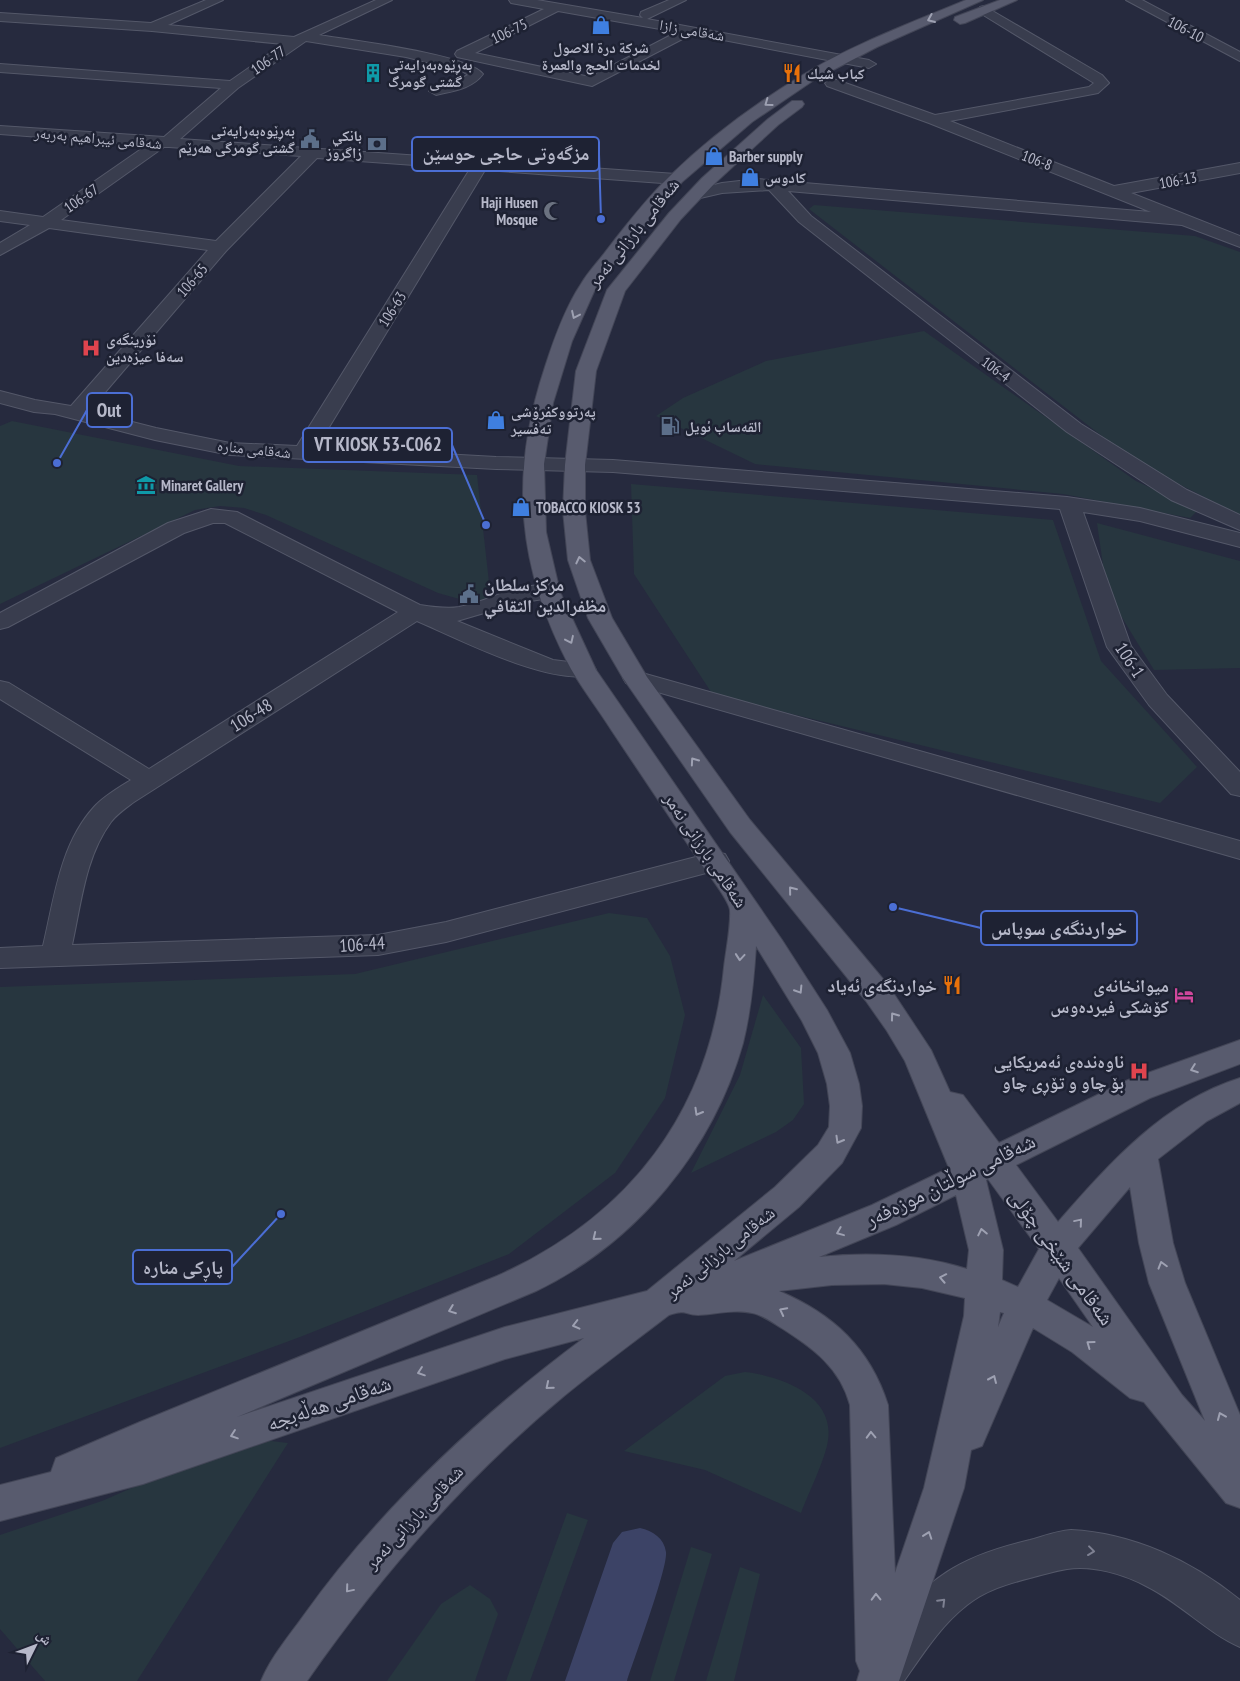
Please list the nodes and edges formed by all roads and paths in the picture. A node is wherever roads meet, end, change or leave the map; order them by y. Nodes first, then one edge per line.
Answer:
1 (217, 0) edge
2 (386, 0) edge
3 (515, 0) edge
4 (642, 0) edge
5 (680, 0) edge
6 (1011, 0) edge
7 (1132, 0) edge
8 (556, 4) edge
9 (980, 5) edge
10 (660, 8) junction
11 (646, 15) junction
12 (0, 17) edge
13 (152, 27) junction
14 (690, 30) junction
15 (926, 36) dead end
16 (300, 39) junction
17 (871, 57) junction
18 (1240, 57) edge
19 (844, 59) junction
20 (0, 68) edge
21 (832, 83) junction
22 (233, 85) junction
23 (436, 91) dead end
24 (934, 120) junction
25 (0, 130) edge
26 (163, 143) junction
27 (313, 153) junction
28 (480, 165) junction
29 (1240, 168) edge
30 (722, 169) junction
31 (676, 178) junction
32 (765, 184) junction
33 (1115, 191) junction
34 (696, 194) junction
35 (0, 216) edge
36 (1184, 220) junction
37 (46, 223) junction
38 (1240, 242) edge
39 (220, 247) junction
40 (0, 250) edge
41 (0, 397) edge
42 (34, 406) junction
43 (76, 413) junction
44 (0, 417) edge
45 (303, 454) junction
46 (534, 464) junction
47 (574, 465) junction
48 (1067, 503) junction
49 (1240, 523) edge
50 (1240, 540) edge
51 (548, 592) junction
52 (415, 612) junction
53 (0, 622) edge
54 (584, 670) junction
55 (635, 678) junction
56 (0, 688) edge
57 (149, 780) junction
58 (1240, 788) edge
59 (1240, 850) edge
60 (715, 861) junction
61 (744, 908) junction
62 (56, 956) junction
63 (0, 958) edge
64 (1240, 1052) edge
65 (1240, 1090) edge
66 (1140, 1155) junction
67 (980, 1167) junction
68 (1058, 1248) junction
69 (711, 1286) junction
70 (983, 1289) junction
71 (658, 1304) junction
72 (1026, 1306) junction
73 (1169, 1408) junction
74 (1240, 1461) edge
75 (944, 1488) junction
76 (1240, 1490) edge
77 (0, 1502) edge
78 (1240, 1626) edge
79 (282, 1681) edge
80 (878, 1681) edge

1 - 13 street
2 - 16 street, 106-77
3 - 8 street, شەقامی زازا
4 - 10 street
5 - 10 street
6 - 9 main road, شەقامی بارزانی نەمر
7 - 18 street, 106-10
8 - 11 street, شەقامی زازا
8 - 14 street, شەقامی زازا
8 - 14 street, 106-75
9 - 15 main road, شەقامی بارزانی نەمر
9 -> 17 main road, شەقامی بارزانی نەمر
9 - 24 street
10 - 11 street
11 - 17 street, شەقامی زازا
12 - 13 street
13 - 16 street
14 - 19 street, شەقامی زازا
16 - 22 street, 106-77
16 - 23 street
17 - 19 main road, شەقامی بارزانی نەمر
17 - 21 main road, شەقامی بارزانی نەمر
19 -> 31 main road, شەقامی بارزانی نەمر
20 - 22 street
21 - 24 street, 106-8
21 - 30 main road, شەقامی بارزانی نەمر
22 - 26 street, 106-77
24 - 33 street, 106-8
25 - 26 street, شەقامی ئیبراهیم بەربەر
26 - 27 street, شەقامی ئیبراهیم بەربەر
26 - 37 street, 106-67
27 - 28 street, شەقامی ئیبراهیم بەربەر
27 - 39 street, 106-65
28 - 31 street, شەقامی ئیبراهیم بەربەر
28 - 45 street, 106-63
29 - 33 street, 106-13
30 - 32 street
30 - 34 main road, شەقامی بارزانی نەمر
31 -> 46 main road, شەقامی بارزانی نەمر
32 - 34 street
32 - 36 street
32 - 49 street, 106-4
33 - 36 street, 106-8
34 - 47 main road, شەقامی بارزانی نەمر
35 - 37 street
36 - 38 street, 106-8
37 - 39 street
37 - 40 street, 106-67
39 - 43 street, 106-65
41 - 42 street, شەقامی منارە
42 - 43 street, شەقامی منارە
42 - 44 street
43 - 45 street, شەقامی منارە
45 - 46 street, شەقامی منارە
46 - 47 street, شەقامی منارە
46 - 51 main road, شەقامی بارزانی نەمر
47 - 48 street, شەقامی منارە
55 -> 47 main road, شەقامی بارزانی نەمر
48 - 50 street, شەقامی منارە
48 - 58 street, 106-1
51 - 52 street
51 -> 54 main road, شەقامی بارزانی نەمر
52 - 53 street
52 - 54 street
52 - 57 street, 106-48
54 - 60 main road, شەقامی بارزانی نەمر
55 - 59 street
67 -> 55 main road, شەقامی بارزانی نەمر
56 - 57 street
57 - 62 street, 106-48
60 - 61 main road, شەقامی بارزانی نەمر
60 - 62 street, 106-44
61 -> 71 main road, شەقامی بارزانی نەمر
61 -> 77 main road
62 - 63 street, 106-44
64 -> 67 main road, شەقامی سوڵتان موزەفەر
65 - 66 main road
68 -> 66 main road
74 -> 66 main road
67 - 68 main road, شەقامی شێخی چۆلی
67 -> 69 main road, شەقامی سوڵتان موزەفەر
70 -> 67 main road, شەقامی بارزانی نەمر
68 - 72 main road
68 - 73 main road, شەقامی شێخی چۆلی
70 -> 69 main road, شەقامی شێخی چۆلی
69 - 71 main road, شەقامی سوڵتان موزەفەر
70 - 72 main road, شەقامی شێخی چۆلی
70 - 75 main road, شەقامی بارزانی نەمر
71 -> 77 main road, شەقامی هەڵەبجە
71 -> 79 main road, شەقامی بارزانی نەمر
80 -> 71 main road
73 -> 72 main road, شەقامی شێخی چۆلی
75 -> 72 main road
73 - 76 main road, شەقامی شێخی چۆلی
80 -> 75 main road, شەقامی بارزانی نەمر
80 -> 78 street

